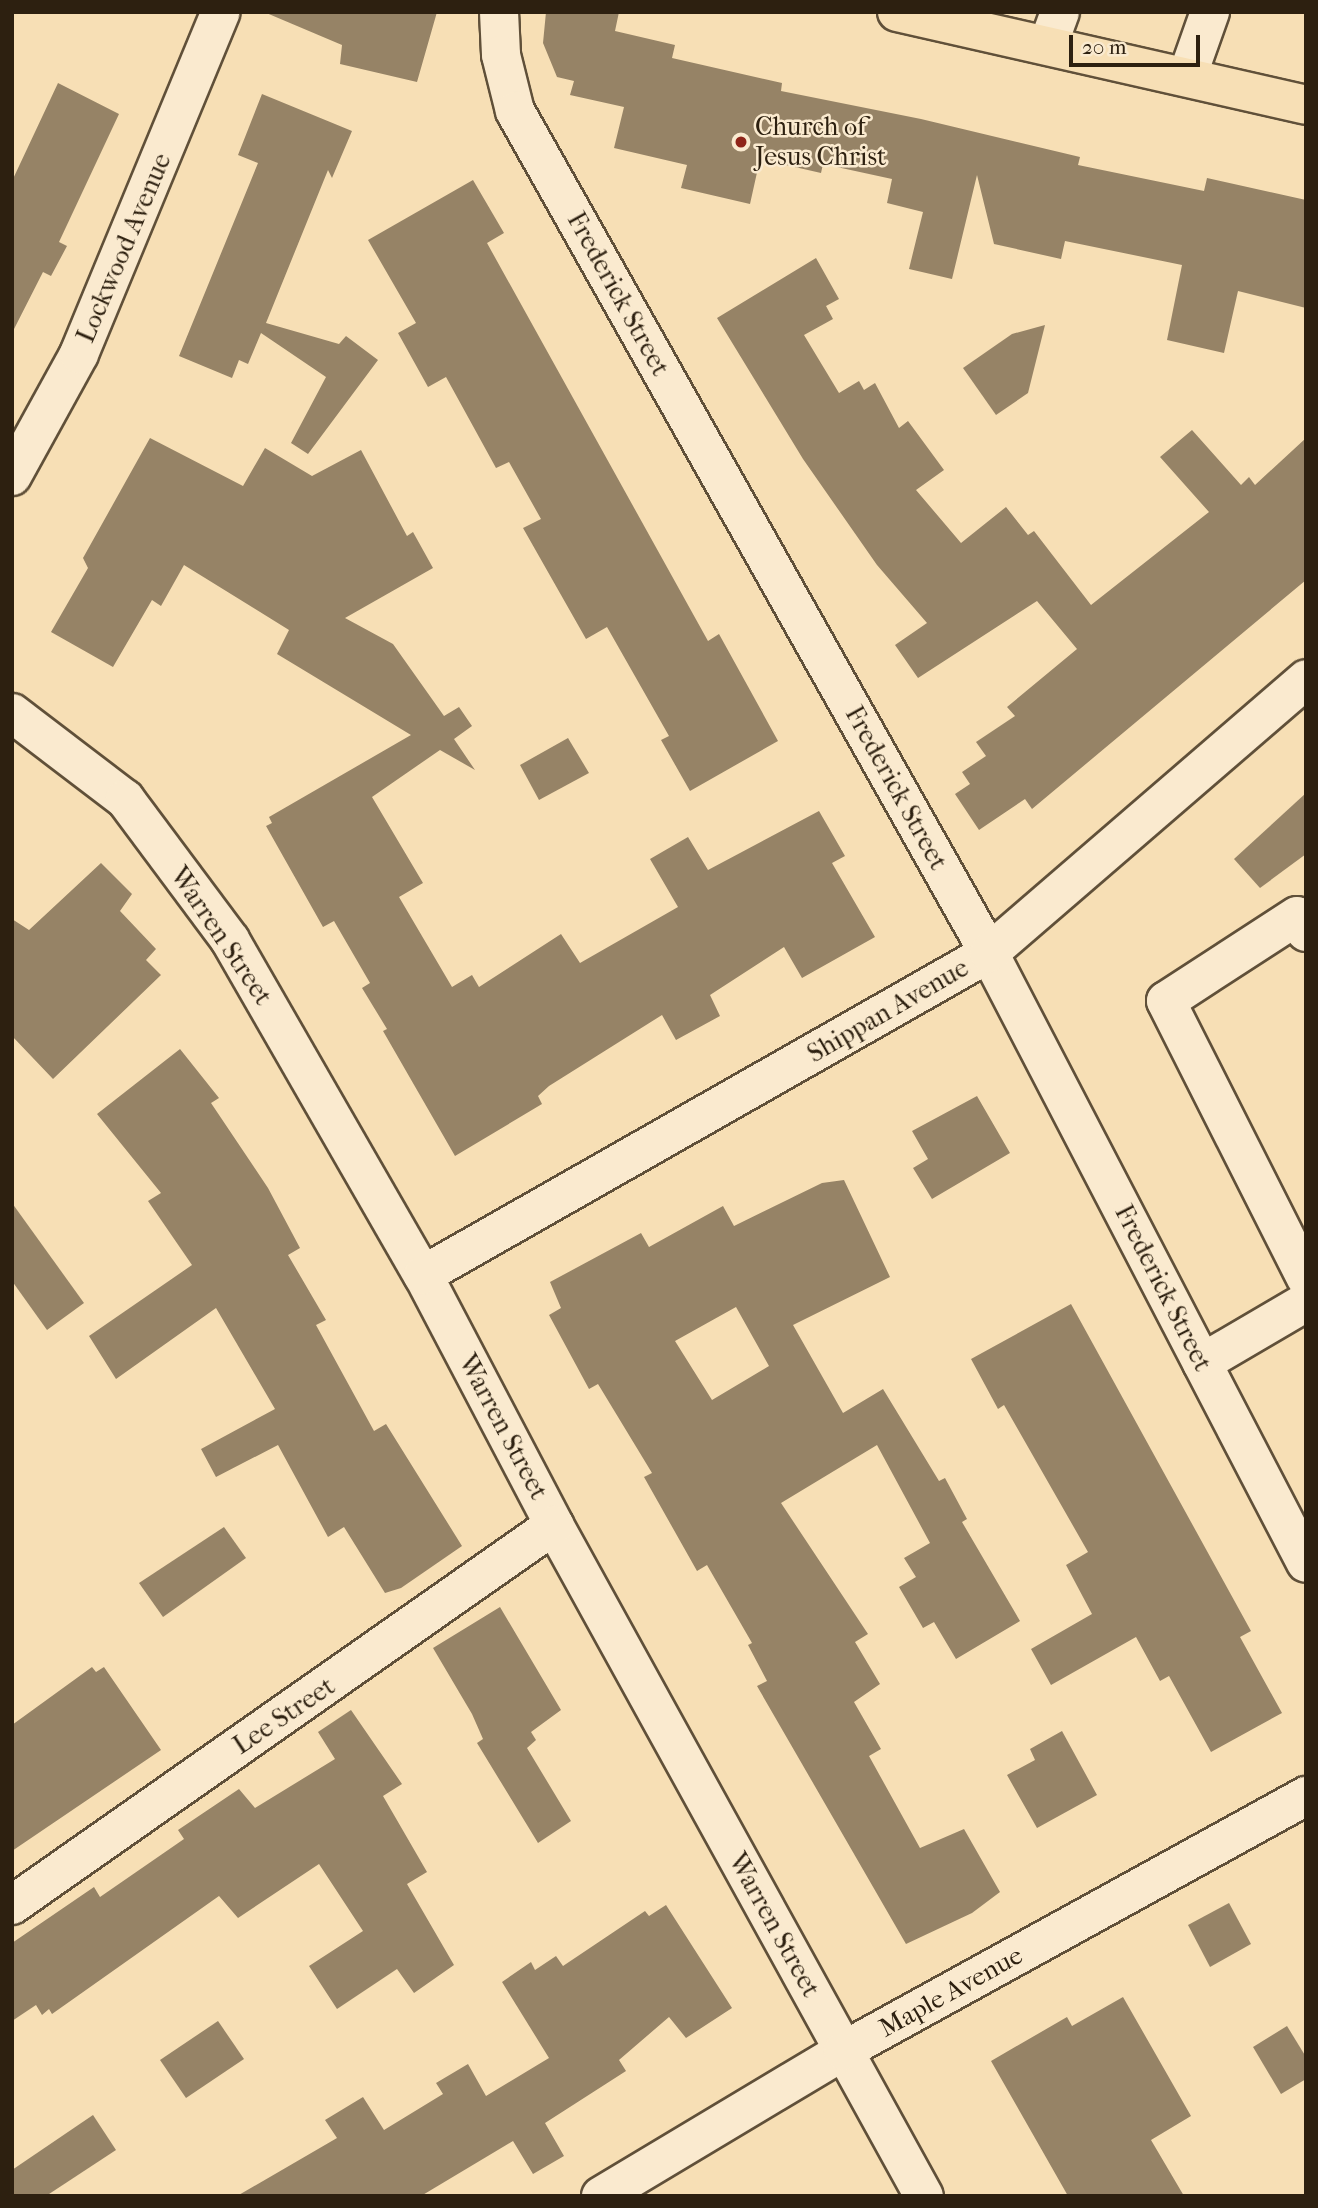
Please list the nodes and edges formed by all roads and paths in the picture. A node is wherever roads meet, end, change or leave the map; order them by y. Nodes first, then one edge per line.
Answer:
1 (220, 12) edge
2 (499, 12) edge
3 (897, 12) edge
4 (1210, 12) edge
5 (938, 16) edge
6 (1054, 29) edge
7 (1187, 77) junction
8 (1306, 105) edge
9 (12, 476) edge
10 (1306, 679) edge
11 (12, 713) edge
12 (1303, 919) edge
13 (989, 953) junction
14 (423, 1275) junction
15 (1306, 1278) edge
16 (1306, 1302) edge
17 (1202, 1363) junction
18 (554, 1525) junction
19 (1306, 1563) edge
20 (1306, 1796) edge
21 (12, 1905) edge
22 (844, 2051) junction
23 (601, 2196) edge
24 (923, 2196) edge

1 - 9 street, Lockwood Avenue
2 - 13 street, Frederick Street
3 - 5 main road
4 - 7 street
5 - 6 main road
6 - 7 main road
7 - 8 main road
10 - 13 street, Shippan Avenue
11 - 14 street, Warren Street
12 - 15 street
13 - 14 street, Shippan Avenue
13 - 17 street, Frederick Street
14 - 18 street, Warren Street
16 - 17 street
17 - 19 street, Frederick Street
18 - 21 street, Lee Street
18 - 22 street, Warren Street
20 - 22 street, Maple Avenue
22 - 23 street, Maple Avenue
22 - 24 street, Warren Street

